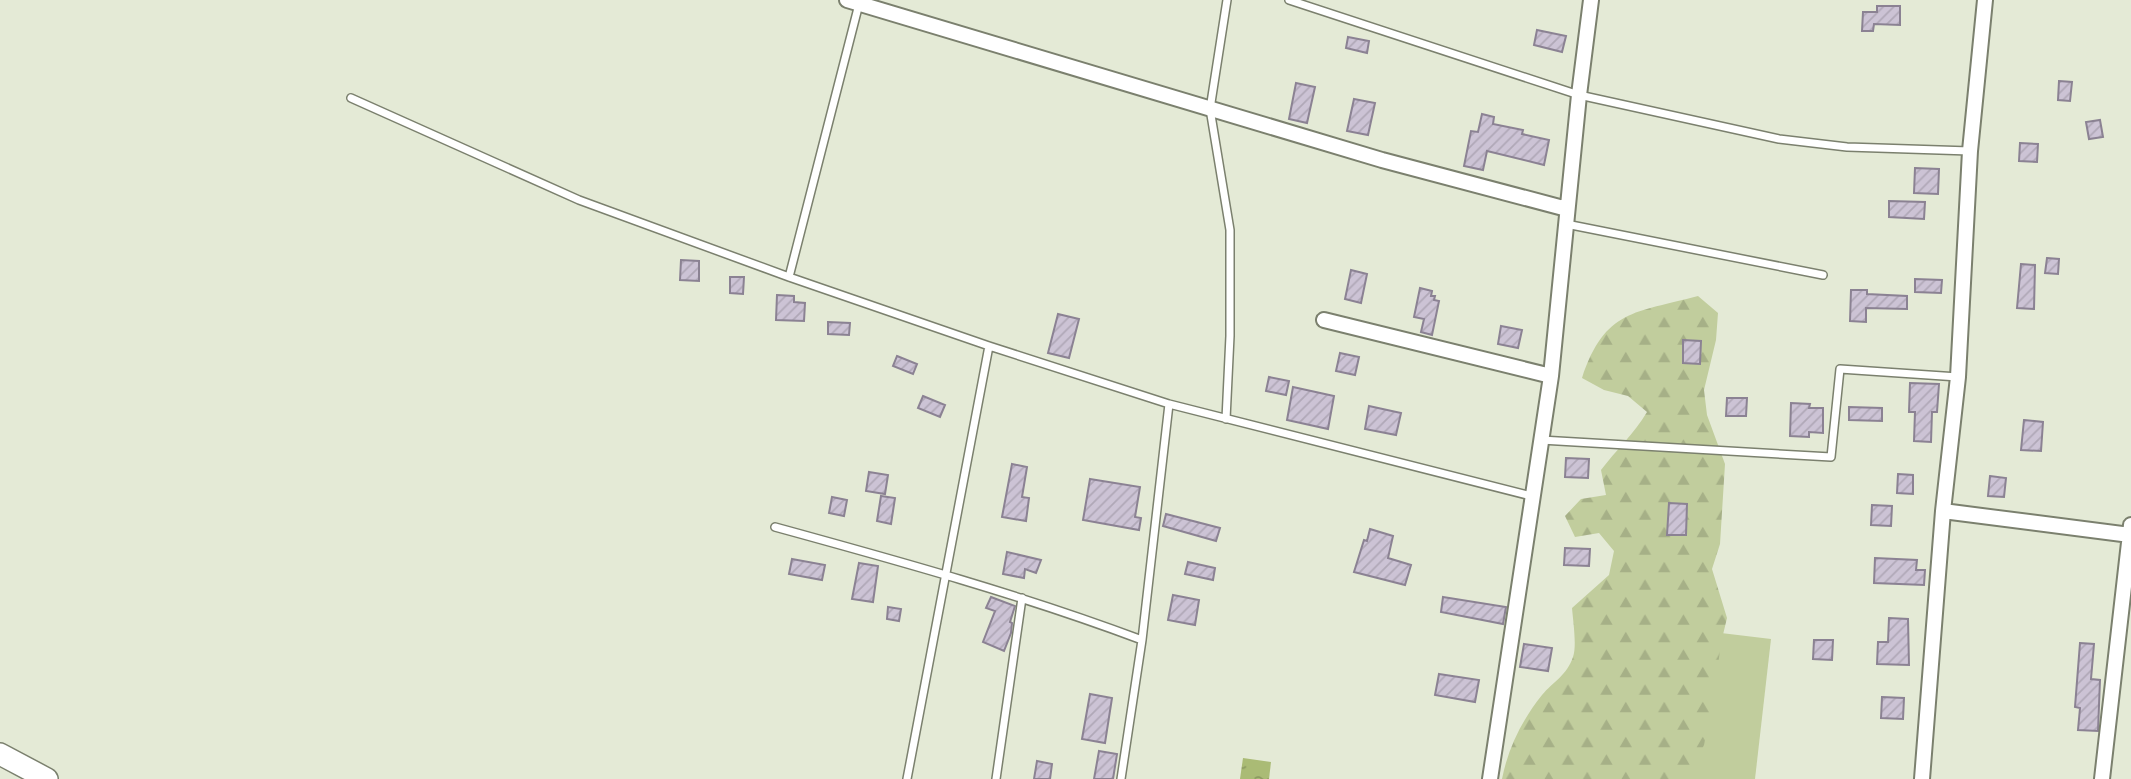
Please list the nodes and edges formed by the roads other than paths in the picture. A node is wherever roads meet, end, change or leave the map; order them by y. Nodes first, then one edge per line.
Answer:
1 (1227, 0) edge
2 (1290, 0) edge
3 (1591, 0) edge
4 (1984, 0) edge
5 (855, 2) edge
6 (1578, 96) junction
7 (351, 98) dead end
8 (1210, 109) junction
9 (1970, 151) junction
10 (1566, 216) junction
11 (1823, 275) dead end
12 (789, 277) junction
13 (1324, 320) dead end
14 (989, 346) junction
15 (1551, 376) junction
16 (1958, 377) junction
17 (1169, 404) junction
18 (1226, 419) junction
19 (1540, 440) junction
20 (1531, 496) junction
21 (1943, 511) junction
22 (775, 527) dead end
23 (2130, 530) edge
24 (946, 574) junction
25 (1022, 598) junction
26 (1142, 640) junction
27 (0, 754) edge
28 (47, 779) edge
29 (907, 779) edge
30 (996, 779) edge
31 (1121, 779) edge
32 (1490, 779) edge
33 (1922, 779) edge
34 (2102, 779) edge

1 - 8 lane
2 - 6 lane
3 - 6 street
4 - 9 street
5 - 8 street
5 - 12 lane
6 - 9 lane
6 - 10 street
7 - 12 lane
8 - 10 street
8 - 18 lane
9 - 16 street
10 - 11 lane
10 - 15 street
12 - 14 lane
13 - 15 street
14 - 17 lane
14 - 24 lane
15 - 19 street
16 - 19 lane
16 - 21 street
17 - 18 lane
17 - 26 lane
18 - 20 lane
19 - 20 street
20 - 32 street
21 - 23 street
21 - 33 street
22 - 24 lane
23 - 34 street
24 - 25 lane
24 - 29 lane
25 - 26 lane
25 - 30 lane
26 - 31 lane
27 - 28 main road

